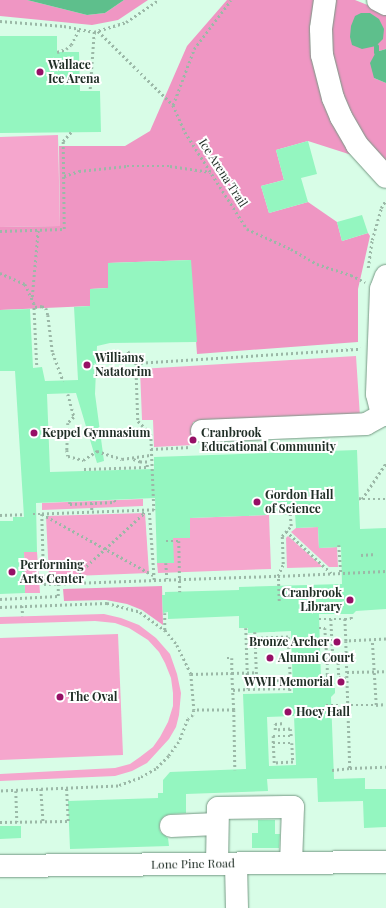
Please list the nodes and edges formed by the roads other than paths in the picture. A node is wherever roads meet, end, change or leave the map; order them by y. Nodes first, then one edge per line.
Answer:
1 (325, 0) edge
2 (378, 0) edge
3 (386, 4) edge
4 (386, 177) edge
5 (376, 279) edge
6 (385, 415) edge
7 (202, 431) dead end
8 (217, 824) junction
9 (171, 826) dead end
10 (386, 862) edge
11 (291, 863) junction
12 (226, 864) junction
13 (0, 866) edge
14 (237, 908) edge

1 - 4 street
2 - 3 street
5 - 6 street
6 - 7 street
8 - 9 street
8 - 11 street
8 - 12 street
10 - 11 street, Lone Pine Road
11 - 12 street, Lone Pine Road
12 - 13 street, Lone Pine Road
12 - 14 street

